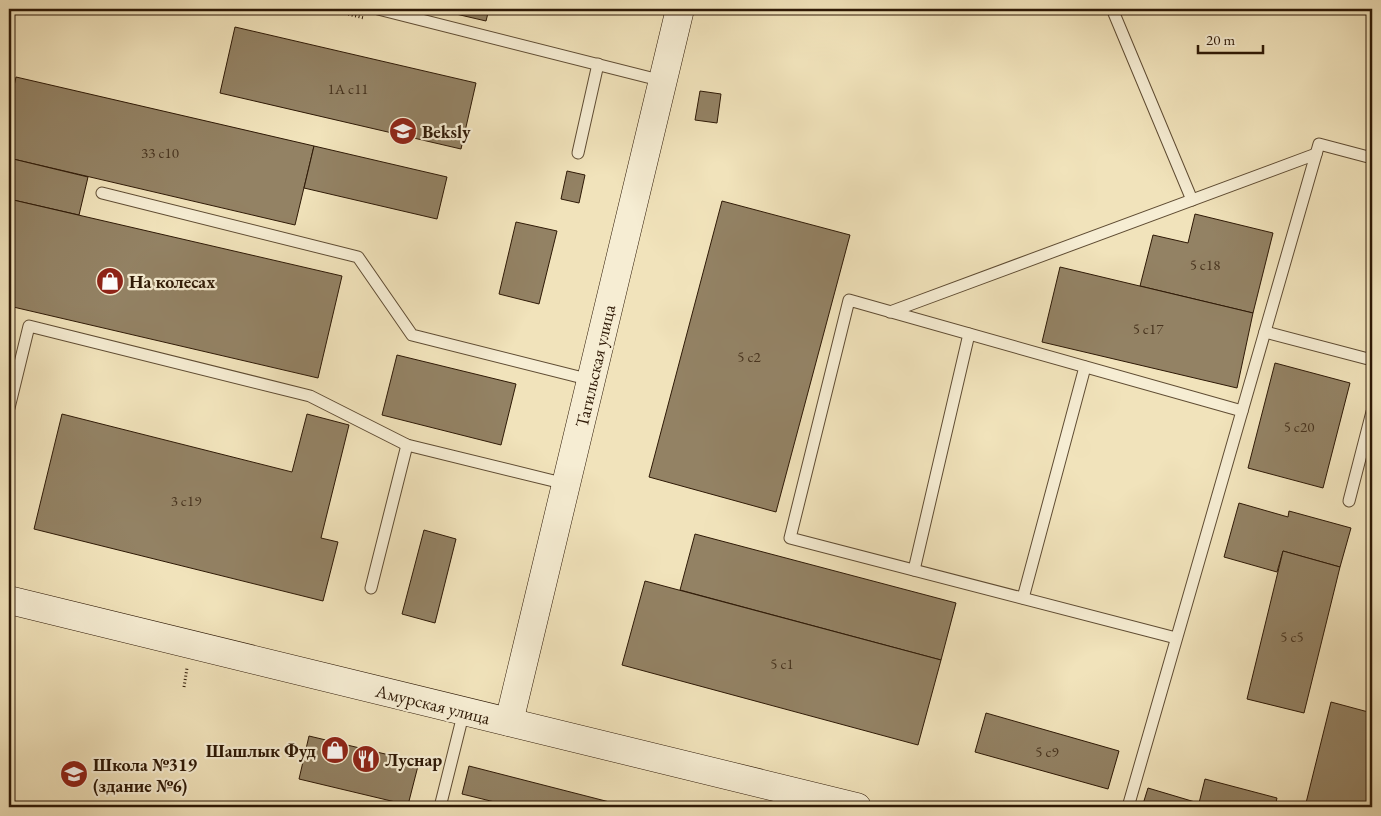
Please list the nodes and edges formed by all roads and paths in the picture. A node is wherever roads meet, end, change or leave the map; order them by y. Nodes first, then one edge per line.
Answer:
1 (378, 9) edge
2 (680, 9) edge
3 (1113, 11) dead end
4 (598, 64) junction
5 (663, 81) junction
6 (578, 153) dead end
7 (1316, 154) junction
8 (1372, 158) edge
9 (102, 193) dead end
10 (1192, 200) junction
11 (890, 312) junction
12 (1265, 332) junction
13 (969, 334) junction
14 (1372, 360) edge
15 (1085, 367) junction
16 (591, 380) junction
17 (9, 408) edge
18 (1242, 412) junction
19 (1372, 412) edge
20 (407, 445) junction
21 (566, 484) junction
22 (1349, 501) dead end
23 (914, 570) junction
24 (371, 588) dead end
25 (1023, 598) junction
26 (9, 600) edge
27 (1176, 638) junction
28 (188, 665) dead end
29 (184, 687) dead end
30 (464, 711) junction
31 (509, 722) junction
32 (440, 807) edge
33 (857, 807) edge
34 (1128, 807) edge

1 - 4 lane
2 - 5 street, Тагильская улица
3 - 10 lane
4 - 5 lane
4 - 6 lane
5 - 16 street, Тагильская улица
7 - 8 lane
7 - 10 lane
7 - 12 lane
9 - 16 lane
10 - 11 lane
11 - 13 lane
11 - 23 lane
12 - 14 lane
12 - 18 lane
13 - 15 lane
13 - 23 lane
15 - 18 lane
15 - 25 lane
16 - 21 street, Тагильская улица
17 - 20 lane
18 - 27 lane
19 - 22 lane
20 - 21 lane
20 - 24 lane
21 - 31 street, Тагильская улица
23 - 25 lane
25 - 27 lane
26 - 30 street, Амурская улица
27 - 34 lane
28 - 29 path
30 - 31 street, Амурская улица
30 - 32 lane
31 - 33 street, Амурская улица

